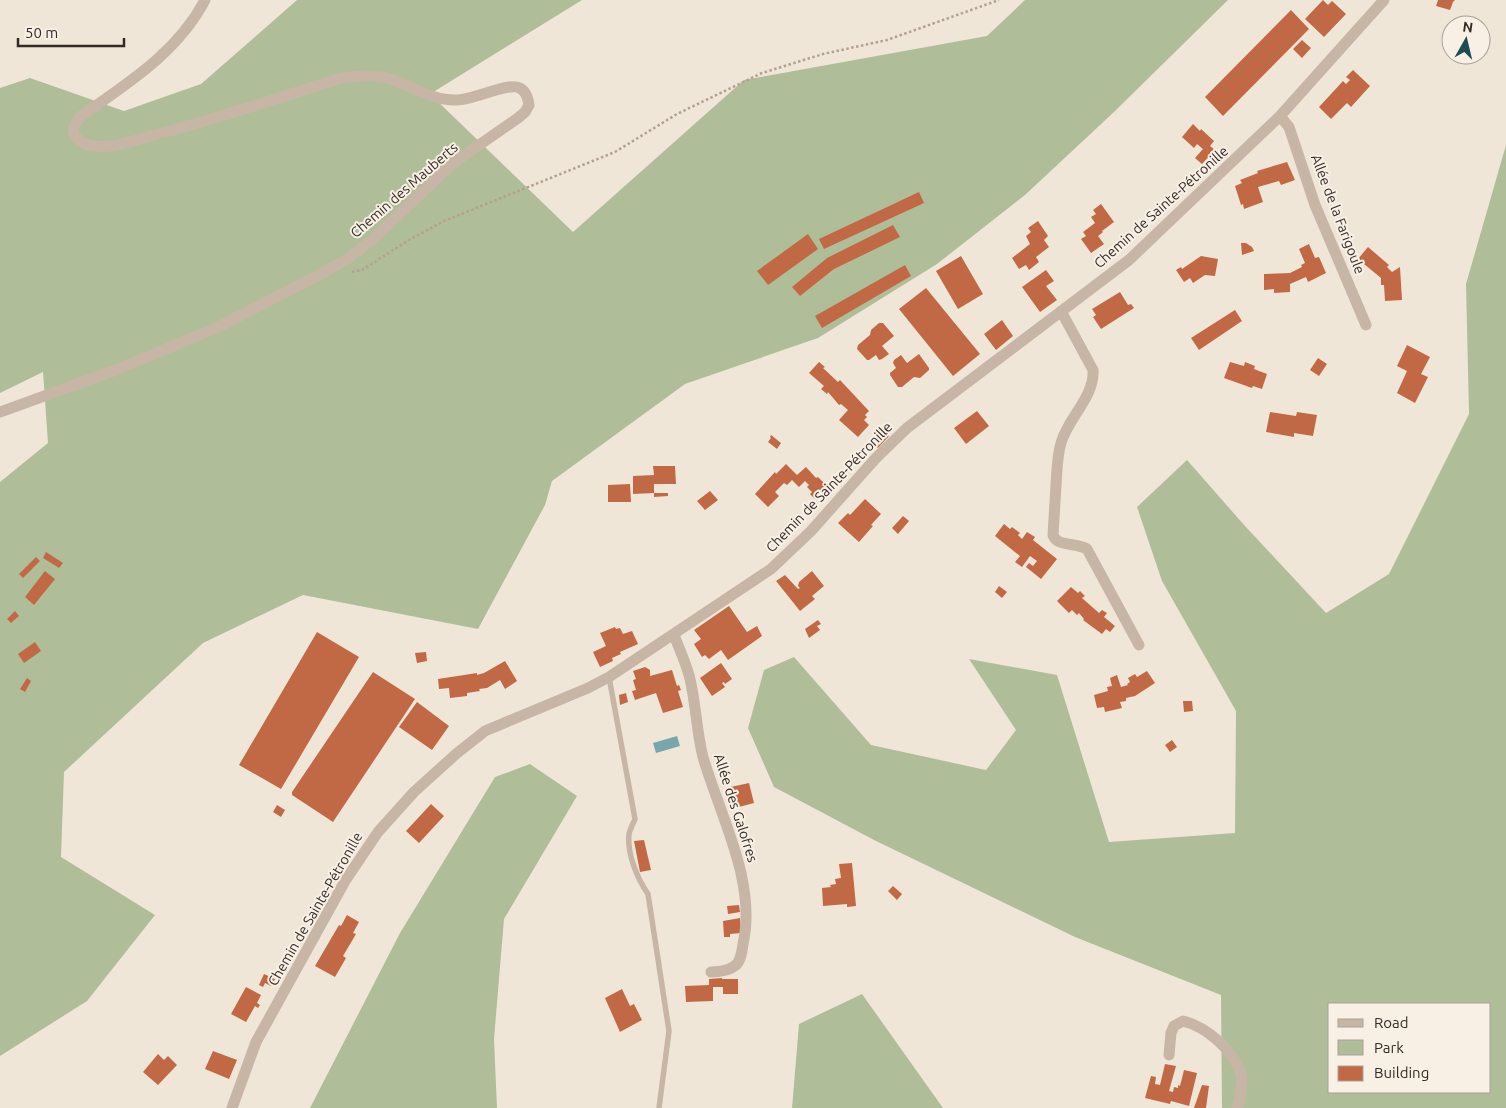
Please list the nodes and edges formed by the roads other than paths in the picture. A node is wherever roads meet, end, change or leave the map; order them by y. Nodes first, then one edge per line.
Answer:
1 (205, 0) edge
2 (1384, 0) edge
3 (1280, 116) junction
4 (1061, 311) junction
5 (1366, 325) dead end
6 (0, 412) edge
7 (674, 635) junction
8 (1139, 645) dead end
9 (609, 677) junction
10 (711, 972) dead end
11 (1169, 1055) dead end
12 (232, 1108) edge
13 (659, 1108) edge
14 (1237, 1108) edge

1 - 6 street, Chemin des Mauberts
2 - 3 street, Chemin de Sainte-Pétronille
3 - 4 street, Chemin de Sainte-Pétronille
3 - 5 street, Allée de la Farigoule
4 - 7 street, Chemin de Sainte-Pétronille
4 - 8 street
7 - 9 street, Chemin de Sainte-Pétronille
7 - 10 street, Allée des Galofres
9 - 12 street, Chemin de Sainte-Pétronille
9 - 13 lane
11 - 14 street

